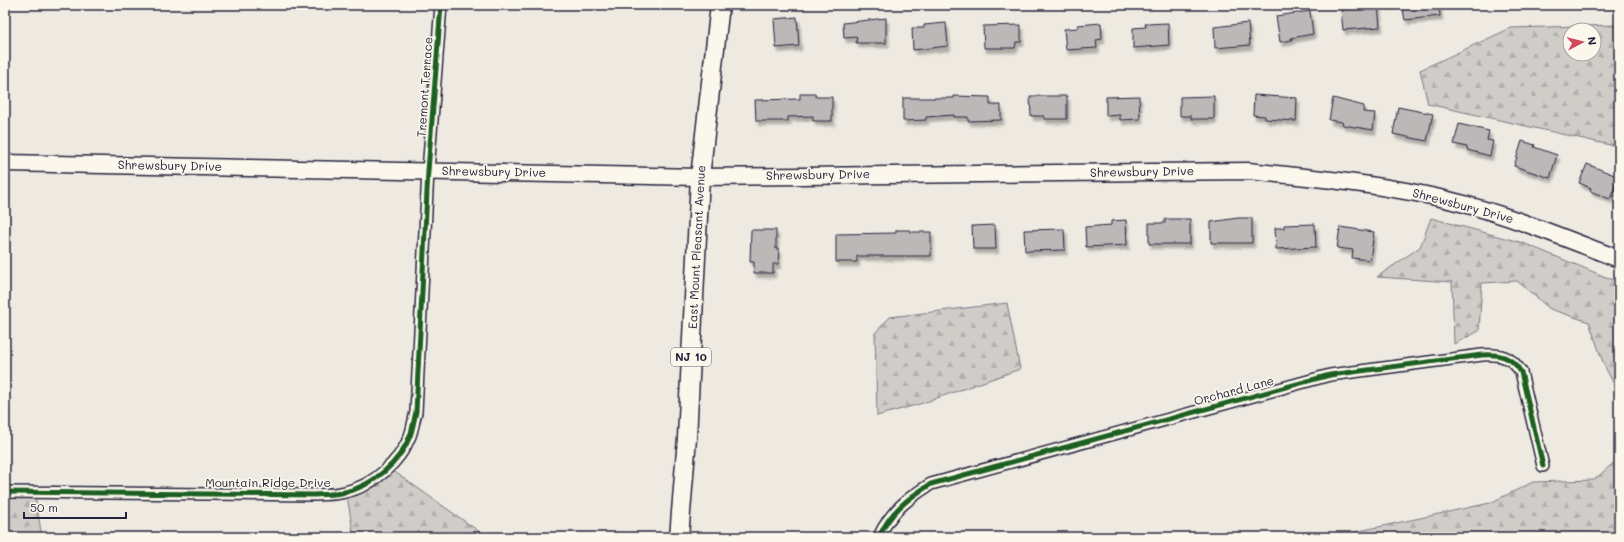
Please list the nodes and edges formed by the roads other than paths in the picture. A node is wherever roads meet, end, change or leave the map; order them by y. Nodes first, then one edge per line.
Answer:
1 (441, 5) edge
2 (720, 5) edge
3 (5, 163) edge
4 (428, 171) junction
5 (700, 177) junction
6 (1619, 259) edge
7 (1544, 466) dead end
8 (5, 492) edge
9 (679, 537) edge
10 (879, 537) edge

1 - 4 street, Tremont Terrace
2 - 5 main road, East Mount Pleasant Avenue / NJ 10
3 - 4 main road, Shrewsbury Drive
4 - 5 main road, Shrewsbury Drive
4 - 8 street, Mountain Ridge Drive
5 - 6 main road, Shrewsbury Drive
5 - 9 main road, East Mount Pleasant Avenue / NJ 10
7 - 10 street, Orchard Lane

